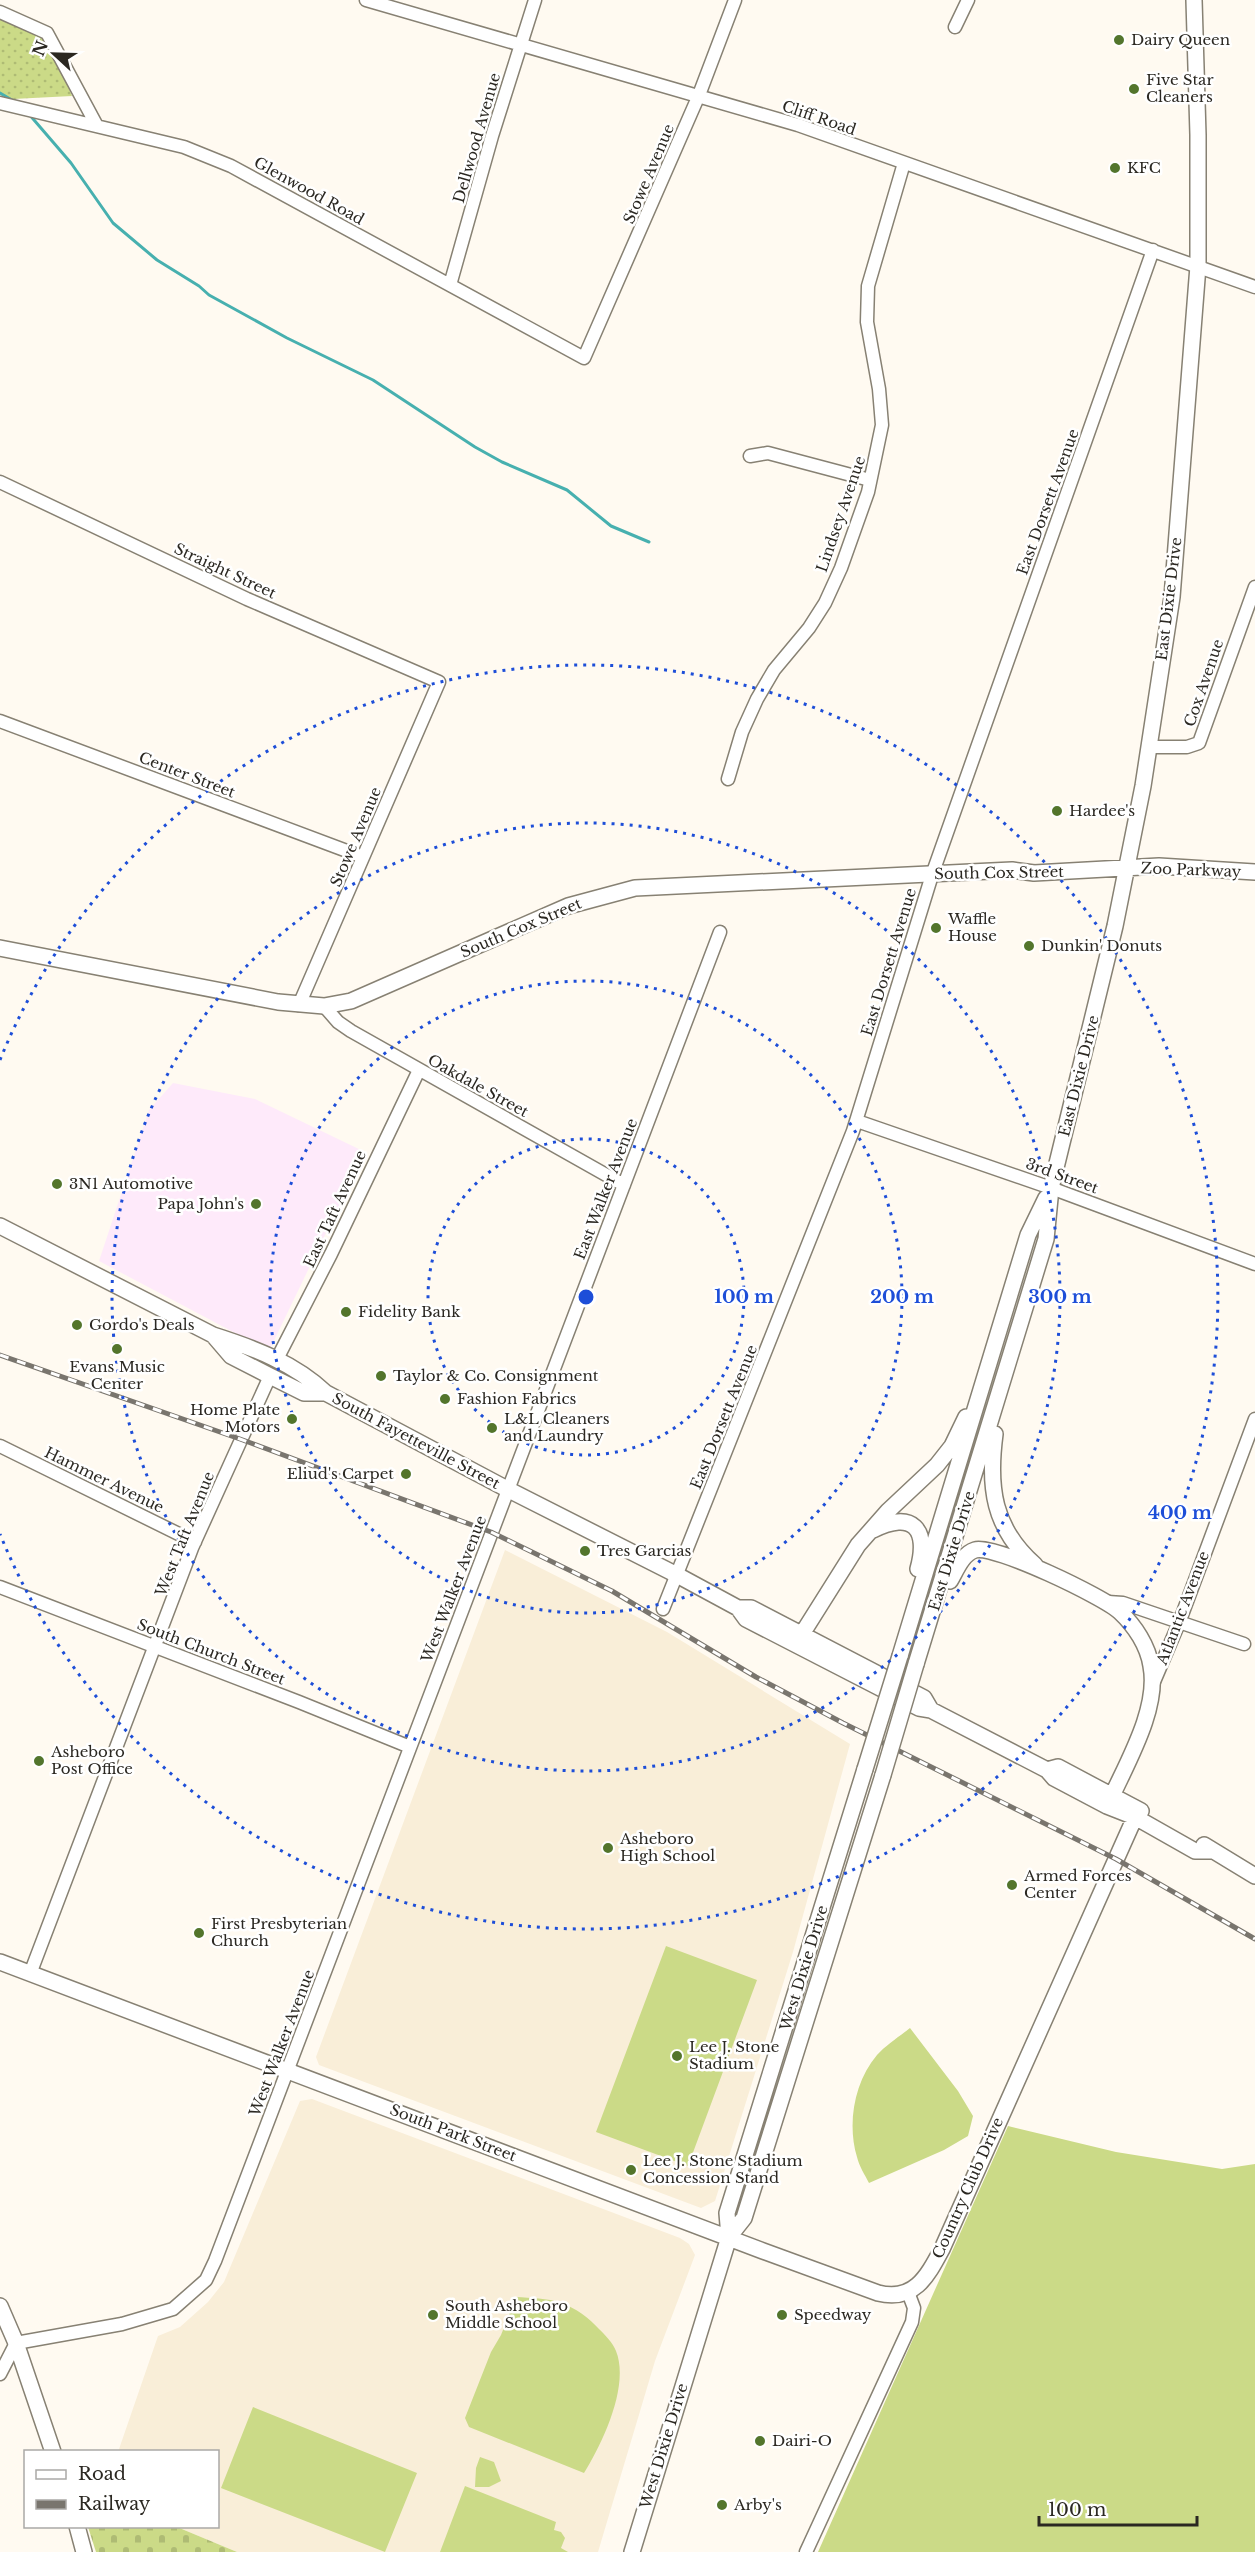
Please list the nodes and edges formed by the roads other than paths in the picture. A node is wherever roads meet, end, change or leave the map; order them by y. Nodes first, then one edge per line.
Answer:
1 (366, 0) edge
2 (535, 0) edge
3 (735, 0) edge
4 (968, 0) edge
5 (1194, 0) edge
6 (0, 12) edge
7 (956, 27) dead end
8 (520, 44) junction
9 (699, 95) junction
10 (0, 102) edge
11 (97, 126) junction
12 (904, 164) junction
13 (1153, 250) junction
14 (1198, 266) junction
15 (450, 285) junction
16 (1255, 287) edge
17 (584, 358) joint
18 (750, 456) dead end
19 (870, 480) junction
20 (0, 482) edge
21 (1255, 587) edge
22 (440, 682) joint
23 (0, 721) edge
24 (1150, 747) junction
25 (728, 779) dead end
26 (363, 857) junction
27 (1126, 868) junction
28 (1255, 872) edge
29 (932, 875) junction
30 (720, 932) dead end
31 (0, 948) edge
32 (299, 1005) junction
33 (324, 1006) junction
34 (419, 1070) junction
35 (857, 1121) junction
36 (624, 1185) junction
37 (1051, 1188) junction
38 (0, 1226) edge
39 (1255, 1264) edge
40 (213, 1335) junction
41 (223, 1347) junction
42 (277, 1359) junction
43 (270, 1376) junction
44 (321, 1388) junction
45 (1000, 1392) junction
46 (980, 1397) junction
47 (1255, 1419) edge
48 (0, 1446) edge
49 (507, 1489) junction
50 (872, 1531) junction
51 (195, 1542) junction
52 (1040, 1569) junction
53 (677, 1575) junction
54 (0, 1587) edge
55 (918, 1599) junction
56 (1108, 1602) junction
57 (738, 1608) junction
58 (663, 1609) dead end
59 (931, 1618) junction
60 (1179, 1623) junction
61 (802, 1634) junction
62 (1244, 1644) dead end
63 (154, 1647) junction
64 (1152, 1686) junction
65 (931, 1710) junction
66 (410, 1747) junction
67 (865, 1769) joint
68 (1047, 1770) junction
69 (883, 1775) joint
70 (1112, 1796) junction
71 (1135, 1817) junction
72 (1210, 1851) junction
73 (1255, 1876) edge
74 (0, 1962) edge
75 (30, 1974) junction
76 (287, 2072) junction
77 (729, 2237) junction
78 (908, 2292) junction
79 (0, 2306) edge
80 (16, 2343) junction
81 (0, 2374) edge
82 (53, 2450) edge
83 (78, 2528) edge
84 (84, 2552) edge
85 (632, 2552) edge
86 (806, 2552) edge

1 - 8 street, Cliff Road
2 - 8 street, Dellwood Avenue
3 - 9 street, Stowe Avenue
4 - 7 street
5 - 14 main road, East Dixie Drive
6 - 11 street
8 - 9 street, Cliff Road
8 - 15 street, Dellwood Avenue
9 - 12 street, Cliff Road
9 - 17 street, Stowe Avenue
10 - 11 street, Glenwood Road
11 - 15 street, Glenwood Road
12 - 13 street, Cliff Road
12 - 19 street, Lindsey Avenue
13 - 14 street, Cliff Road
13 - 29 street, East Dorsett Avenue
14 - 16 street, Cliff Road
14 - 24 main road, East Dixie Drive
15 - 17 street, Glenwood Road
18 - 19 street
19 - 25 street, Lindsey Avenue
20 - 22 street, Straight Street
21 - 24 street, Cox Avenue
22 - 26 street, Stowe Avenue
23 - 26 street, Center Street
24 - 27 main road, East Dixie Drive
26 - 32 street, Stowe Avenue
27 - 28 main road, Zoo Parkway
27 - 29 main road, South Cox Street
27 - 37 main road, East Dixie Drive
29 - 33 main road, South Cox Street
29 - 35 street, East Dorsett Avenue
30 - 36 street, East Walker Avenue
31 - 32 main road, South Cox Street
32 - 33 main road, South Cox Street
33 - 34 street, Oakdale Street
34 - 36 street, Oakdale Street
34 - 42 street, East Taft Avenue
35 - 37 street, 3rd Street
35 - 53 street, East Dorsett Avenue
36 - 49 street, East Walker Avenue
37 - 39 street, 3rd Street
37 - 45 main road, East Dixie Drive
37 - 46 main road, East Dixie Drive
38 - 40 main road, South Fayetteville Street
40 - 41 main road
40 - 42 main road, South Fayetteville Street
41 - 42 main road
41 - 43 main road
42 - 44 main road, South Fayetteville Street
43 - 44 main road
43 - 51 street, West Taft Avenue
44 - 49 main road, South Fayetteville Street
45 - 52 main road
45 - 59 main road, East Dixie Drive
46 - 50 main road
46 - 55 main road, East Dixie Drive
47 - 60 street, Atlantic Avenue
48 - 51 street, Hammer Avenue
49 - 53 main road, South Fayetteville Street
49 - 66 street, West Walker Avenue
50 - 55 main road
50 - 61 main road
51 - 63 street, West Taft Avenue
52 - 56 main road
52 - 59 main road
53 - 57 main road, South Fayetteville Street
53 - 58 street, East Dorsett Avenue
54 - 63 street, South Church Street
55 - 67 main road, East Dixie Drive, bridge
56 - 60 street
56 - 64 main road
57 - 61 main road, South Fayetteville Street
57 - 65 main road, South Fayetteville Street
59 - 69 main road, East Dixie Drive, bridge
60 - 62 street
60 - 64 street, Atlantic Avenue
61 - 65 main road, South Fayetteville Street
63 - 66 street, South Church Street
63 - 75 street, West Taft Avenue
64 - 70 main road, Atlantic Avenue
65 - 68 main road, South Fayetteville Street
66 - 76 street, West Walker Avenue
67 - 77 main road, West Dixie Drive
68 - 70 main road, South Fayetteville Street
68 - 71 main road, South Fayetteville Street
69 - 77 main road, West Dixie Drive
70 - 72 main road, South Fayetteville Street
71 - 72 main road, South Fayetteville Street
71 - 78 main road, Country Club Drive
72 - 73 main road, South Fayetteville Street
74 - 75 main road, South Park Street
75 - 76 main road, South Park Street
76 - 77 main road, South Park Street
76 - 80 street, West Walker Avenue
77 - 78 main road, South Park Street
77 - 85 main road, West Dixie Drive
78 - 86 street
79 - 80 main road
80 - 81 street
80 - 82 main road
83 - 84 main road

